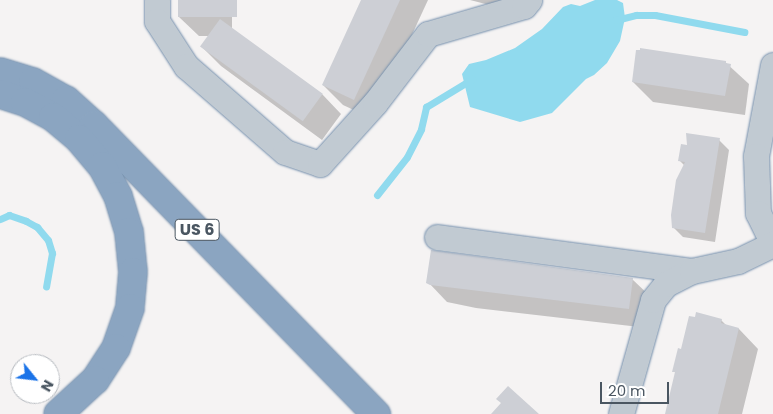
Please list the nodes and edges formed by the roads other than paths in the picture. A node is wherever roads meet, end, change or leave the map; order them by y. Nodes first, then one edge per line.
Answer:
1 (157, 0) edge
2 (529, 0) edge
3 (773, 66) edge
4 (0, 72) edge
5 (0, 94) edge
6 (769, 106) edge
7 (437, 237) dead end
8 (773, 244) edge
9 (692, 271) junction
10 (58, 414) edge
11 (376, 414) edge
12 (621, 414) edge

1 - 2 street
3 - 6 street
4 - 11 highway, US 6
5 - 10 highway
6 - 8 street
7 - 9 street
8 - 9 street
9 - 12 street

